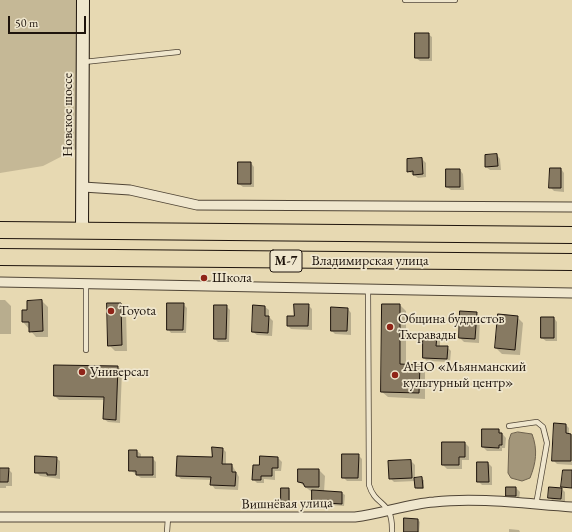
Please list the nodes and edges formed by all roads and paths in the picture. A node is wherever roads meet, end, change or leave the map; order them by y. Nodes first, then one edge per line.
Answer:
1 (83, 0) edge
2 (405, 0) edge
3 (455, 0) edge
4 (178, 52) dead end
5 (83, 62) junction
6 (83, 186) junction
7 (572, 207) edge
8 (0, 230) edge
9 (82, 231) junction
10 (572, 235) edge
11 (0, 257) edge
12 (572, 262) edge
13 (0, 282) edge
14 (86, 284) junction
15 (368, 289) junction
16 (572, 293) edge
17 (86, 350) dead end
18 (509, 426) dead end
19 (536, 505) junction
20 (572, 507) edge
21 (390, 512) junction
22 (0, 517) edge
23 (168, 518) junction
24 (167, 532) edge
25 (392, 532) edge

1 - 5 street, Новское шоссе
2 - 3 lane
4 - 5 lane
5 - 6 street, Новское шоссе
6 - 7 street
6 - 9 street, Новское шоссе
8 - 9 highway, Владимирская улица / М-7
9 - 10 highway, Владимирская улица / М-7
11 - 12 highway, Владимирская улица / М-7
13 - 14 street
14 - 15 street
14 - 17 lane
15 - 16 street
15 - 21 lane
18 - 19 lane
19 - 20 street, Вишнёвая улица
19 - 21 street, Вишнёвая улица
21 - 23 street, Вишнёвая улица
21 - 25 lane
22 - 23 street, Вишнёвая улица
23 - 24 lane

